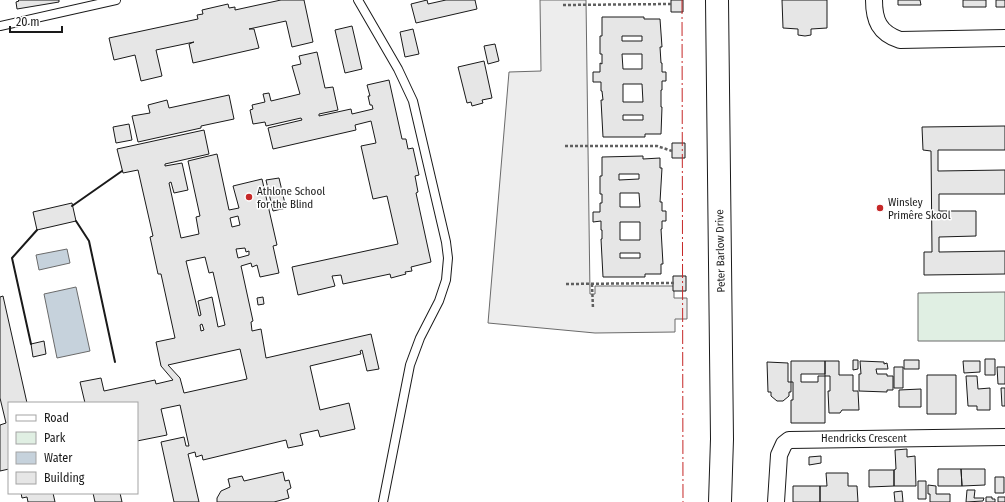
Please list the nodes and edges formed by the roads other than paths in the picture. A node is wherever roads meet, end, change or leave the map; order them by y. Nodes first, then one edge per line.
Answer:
1 (116, 0) edge
2 (358, 0) edge
3 (717, 0) edge
4 (874, 0) edge
5 (0, 26) edge
6 (1005, 38) edge
7 (1005, 437) edge
8 (383, 502) edge
9 (720, 502) edge
10 (776, 502) edge

1 - 5 lane
2 - 8 lane
3 - 9 street, Peter Barlow Drive
4 - 6 street
7 - 10 street, Hendricks Crescent

